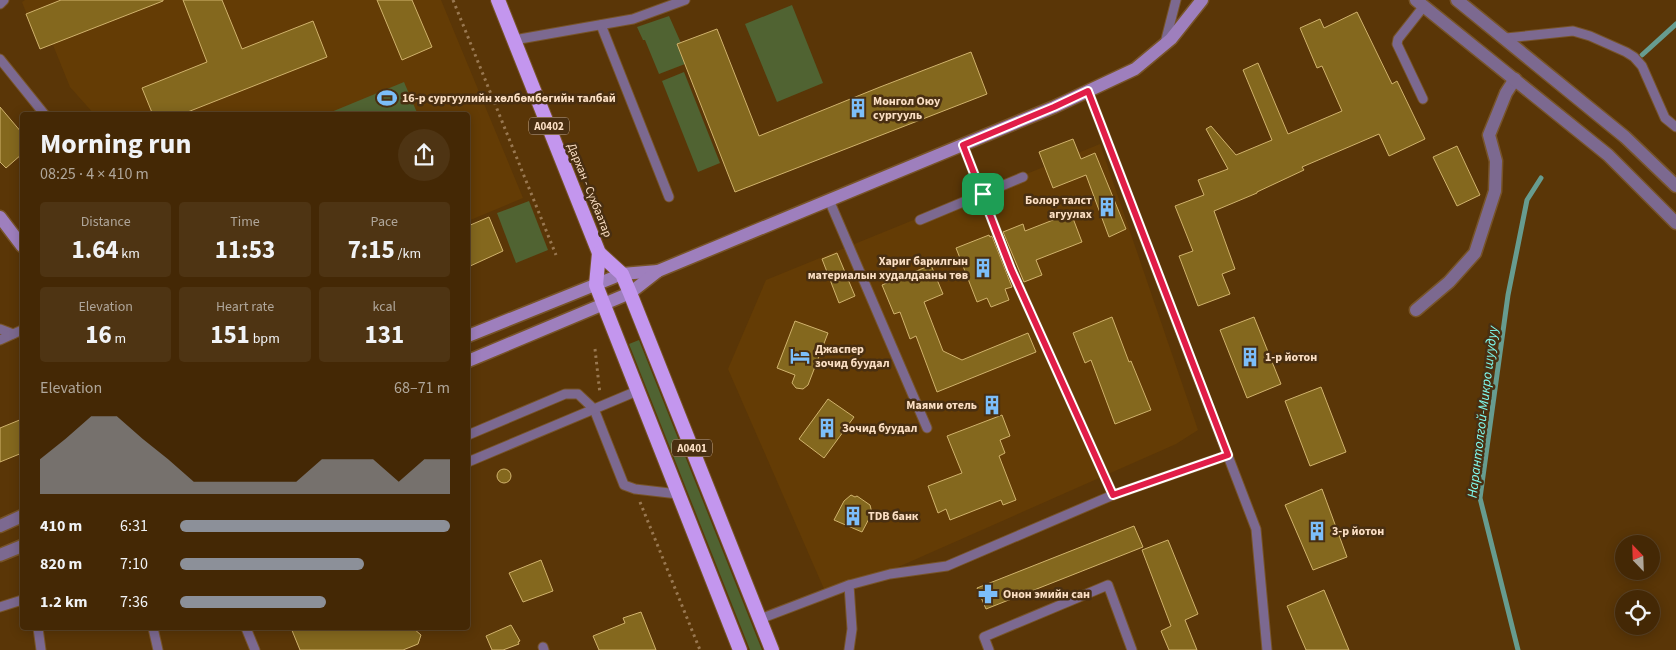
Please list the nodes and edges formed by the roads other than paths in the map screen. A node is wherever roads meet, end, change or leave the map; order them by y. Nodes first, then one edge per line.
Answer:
1 (4, 0) edge
2 (498, 0) edge
3 (685, 0) edge
4 (1176, 0) edge
5 (1202, 0) edge
6 (1457, 0) edge
7 (1420, 3) edge
8 (0, 4) edge
9 (601, 25) junction
10 (1506, 38) junction
11 (514, 40) junction
12 (1164, 45) junction
13 (0, 59) edge
14 (1515, 79) junction
15 (1088, 91) junction
16 (1423, 99) dead end
17 (43, 112) edge
18 (1676, 127) edge
19 (963, 145) junction
20 (1023, 177) dead end
21 (1676, 186) edge
22 (983, 194) junction
23 (669, 197) dead end
24 (830, 200) junction
25 (0, 217) edge
26 (920, 220) dead end
27 (1676, 223) edge
28 (20, 243) edge
29 (599, 253) junction
30 (658, 270) junction
31 (622, 274) junction
32 (596, 285) junction
33 (630, 292) junction
34 (603, 304) junction
35 (1416, 310) dead end
36 (0, 329) edge
37 (20, 331) edge
38 (13, 334) junction
39 (470, 335) edge
40 (0, 340) edge
41 (470, 360) edge
42 (638, 391) junction
43 (594, 409) junction
44 (927, 428) dead end
45 (470, 434) edge
46 (1228, 455) junction
47 (470, 461) edge
48 (678, 494) junction
49 (1113, 495) junction
50 (20, 517) edge
51 (0, 526) edge
52 (20, 547) edge
53 (0, 555) edge
54 (849, 585) junction
55 (20, 601) edge
56 (0, 607) edge
57 (760, 619) junction
58 (38, 630) edge
59 (153, 630) edge
60 (247, 630) edge
61 (41, 650) edge
62 (158, 650) edge
63 (255, 650) edge
64 (740, 650) edge
65 (772, 650) edge
66 (849, 650) edge
67 (989, 650) edge
68 (1132, 650) edge
69 (1267, 650) edge

1 - 8 lane
2 - 11 highway, Дархан - Сүхбаатар / A0402
3 - 9 lane
4 - 12 lane
5 - 12 main road
6 - 10 street
7 - 14 street
7 - 16 lane
9 - 11 lane
9 - 23 lane
10 - 18 lane
10 - 21 street
11 - 29 highway, Дархан - Сүхбаатар / A0402
12 - 15 main road
13 - 17 lane
14 - 27 street
14 - 35 street
15 - 19 main road
15 - 46 lane
19 - 22 lane
19 - 24 main road
20 - 22 lane
22 - 26 lane
22 - 49 lane
24 - 30 main road
24 - 44 lane
25 - 28 main road
29 - 31 highway, A0401
29 - 32 highway, A0401
30 - 31 main road
30 - 33 main road
31 - 32 main road
31 - 33 highway, A0401
32 - 34 highway, A0401
32 - 39 main road
33 - 34 main road
33 - 57 highway, A0401
34 - 41 main road
34 - 42 highway, A0401
36 - 38 lane
37 - 38 lane
38 - 40 lane
42 - 43 lane
42 - 48 highway, A0401
43 - 45 lane
43 - 47 lane
43 - 48 lane
46 - 49 lane
46 - 69 lane
48 - 64 highway, A0401
49 - 54 lane
50 - 51 street
52 - 53 street
54 - 57 lane
54 - 66 lane
55 - 56 lane
57 - 65 highway, A0401
58 - 61 lane
59 - 62 lane
60 - 63 lane
67 - 68 lane

